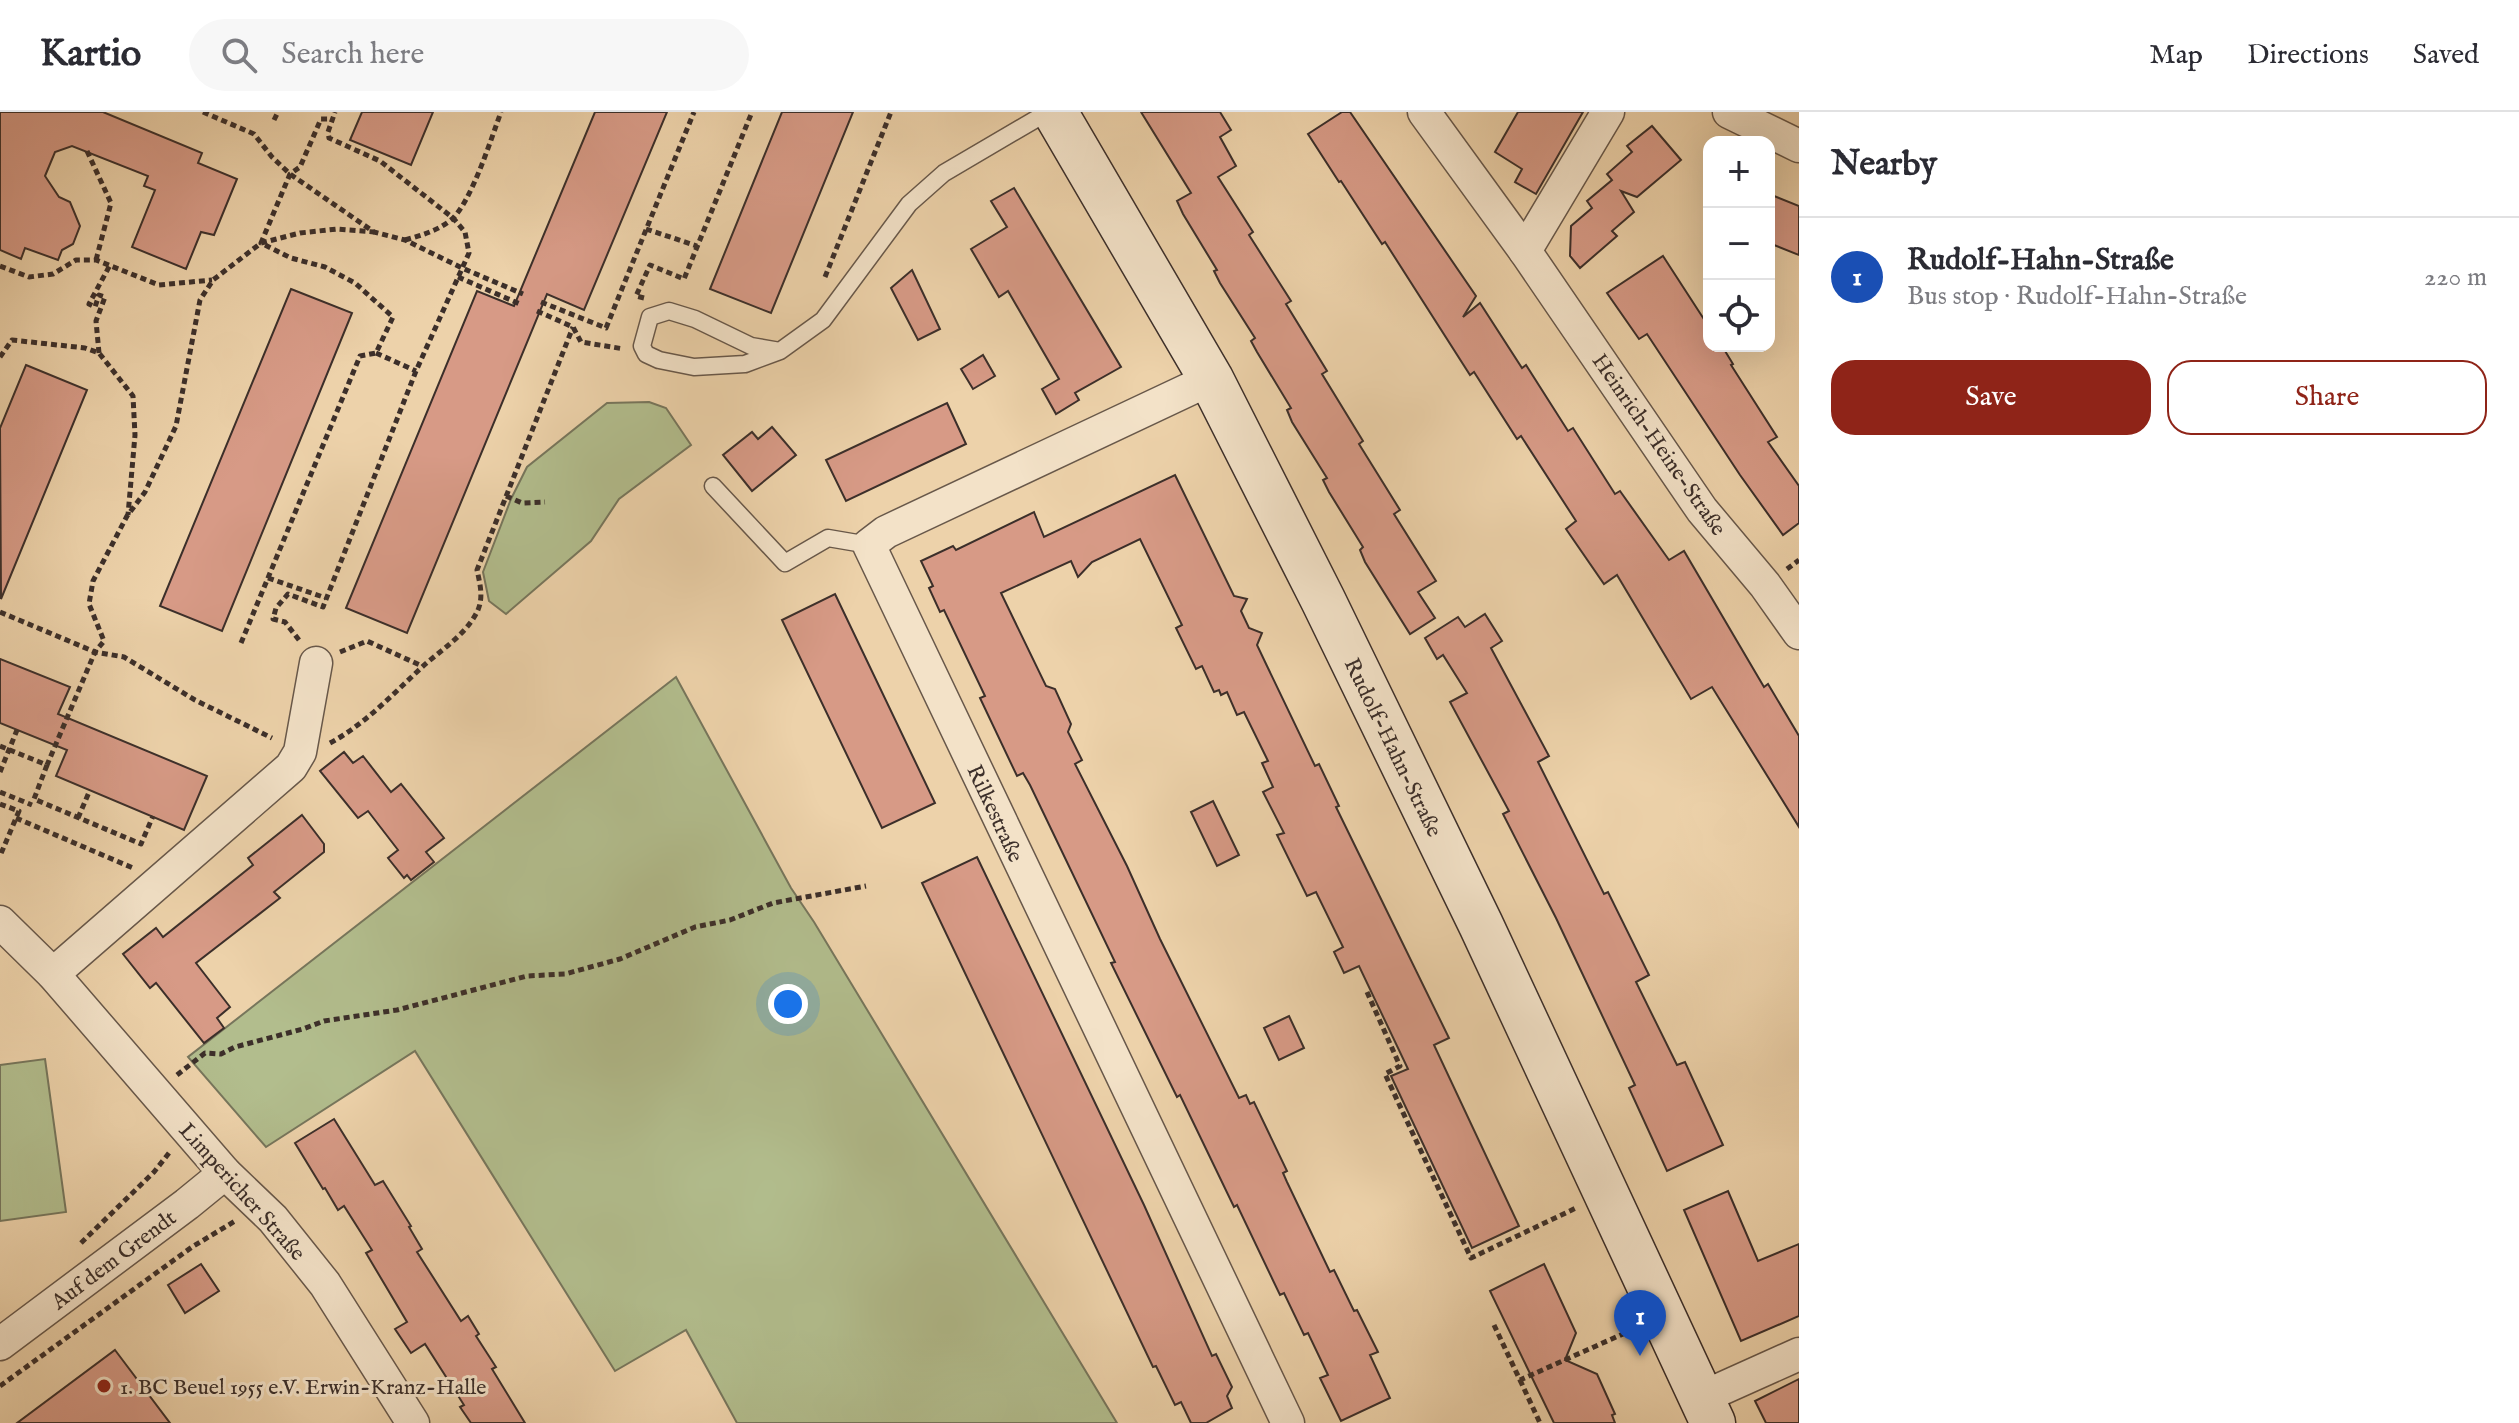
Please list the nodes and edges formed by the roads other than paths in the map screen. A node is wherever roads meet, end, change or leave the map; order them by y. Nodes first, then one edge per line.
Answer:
1 (1048, 112) edge
2 (1055, 112) edge
3 (1424, 112) edge
4 (1608, 112) edge
5 (1729, 112) edge
6 (1799, 146) edge
7 (1525, 251) junction
8 (780, 351) junction
9 (1211, 379) junction
10 (713, 486) dead end
11 (869, 545) junction
12 (1799, 633) edge
13 (316, 663) road end
14 (0, 922) edge
15 (53, 974) junction
16 (225, 1173) junction
17 (0, 1344) edge
18 (1799, 1354) edge
19 (1707, 1410) edge
20 (413, 1423) edge
21 (1288, 1423) edge

1 - 8 lane
2 - 9 street, Rudolf-Hahn-Straße
3 - 7 street, Heinrich-Heine-Straße
4 - 7 street
5 - 6 street
7 - 12 street, Heinrich-Heine-Straße
8 - 8 lane
9 - 11 street
9 - 19 street, Rudolf-Hahn-Straße
10 - 11 lane
11 - 21 street, Rilkestraße
13 - 15 street
14 - 15 street, Limpericher Straße
15 - 16 street, Limpericher Straße
16 - 17 street, Auf dem Grendt
16 - 20 street, Limpericher Straße
18 - 19 street, Rudolf-Hahn-Straße

